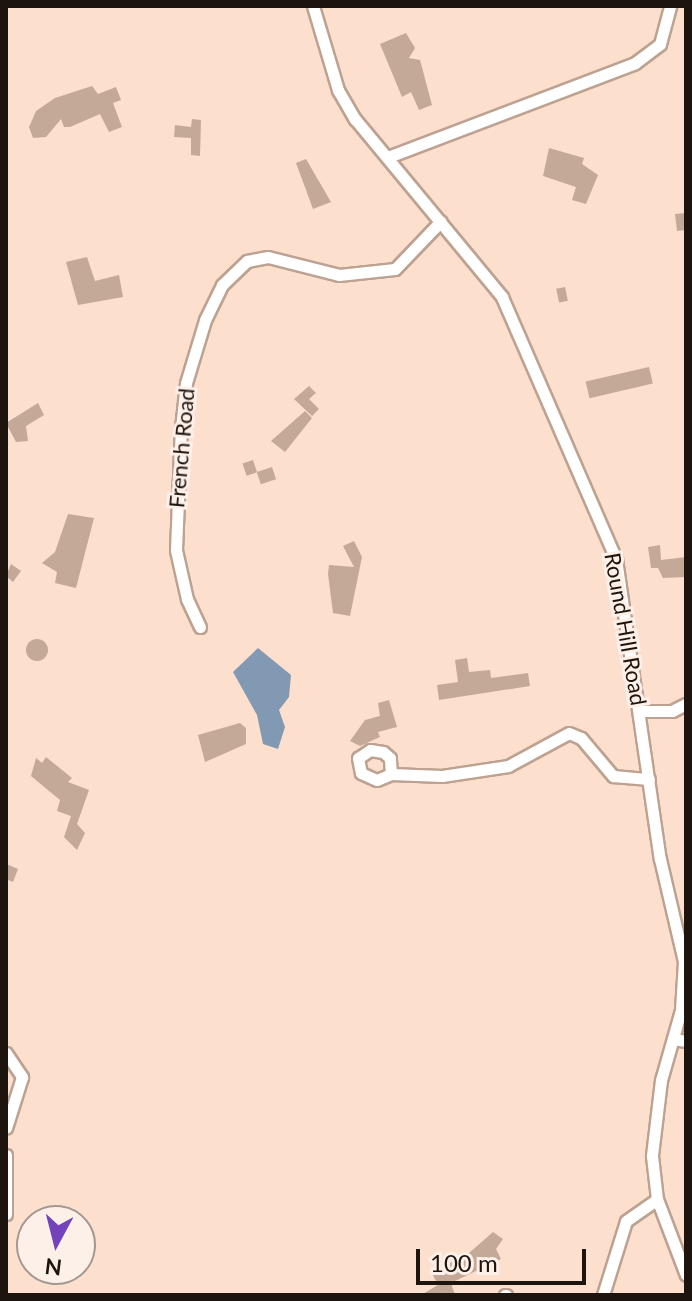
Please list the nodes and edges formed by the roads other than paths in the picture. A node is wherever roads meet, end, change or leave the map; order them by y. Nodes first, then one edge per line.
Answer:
1 (313, 6) edge
2 (670, 6) edge
3 (388, 157) junction
4 (441, 221) junction
5 (200, 627) dead end
6 (686, 704) edge
7 (641, 711) junction
8 (391, 774) dead end
9 (649, 779) junction
10 (673, 1039) junction
11 (686, 1041) edge
12 (6, 1053) edge
13 (6, 1128) edge
14 (6, 1155) edge
15 (657, 1199) junction
16 (6, 1214) edge
17 (686, 1275) edge
18 (603, 1295) edge

1 - 3 street, Round Hill Road
2 - 3 street
3 - 4 street, Round Hill Road
4 - 5 street, French Road
4 - 7 street, Round Hill Road
6 - 7 street
7 - 9 street, Round Hill Road
8 - 9 street
9 - 10 street, Round Hill Road
10 - 11 street
10 - 15 street, Round Hill Road
12 - 13 street
14 - 16 street
15 - 17 street, Round Hill Road
15 - 18 street

